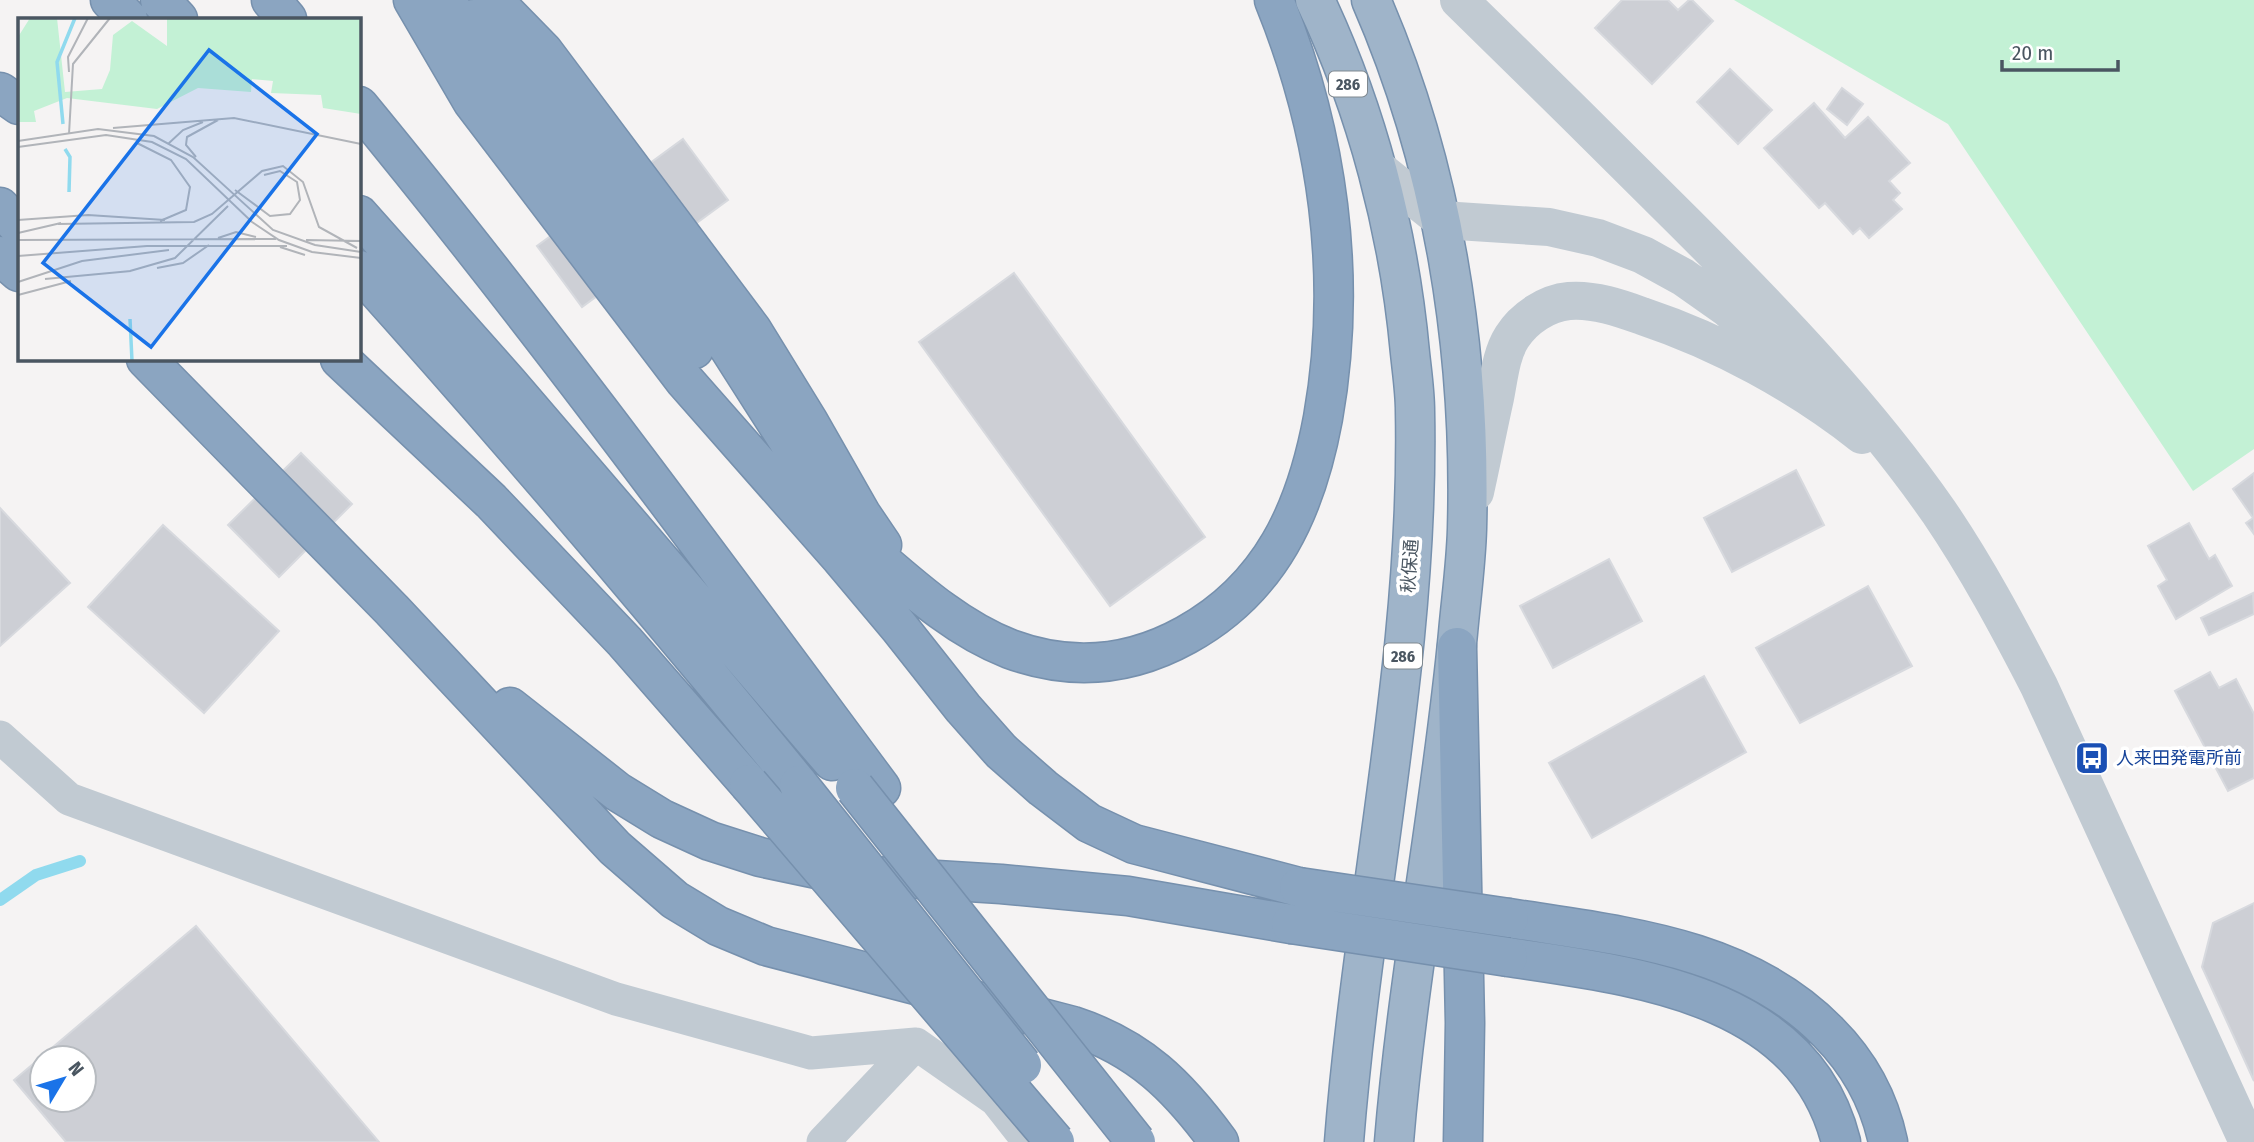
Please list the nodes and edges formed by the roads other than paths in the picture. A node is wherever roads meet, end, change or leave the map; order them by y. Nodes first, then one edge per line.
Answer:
1 (110, 0) edge
2 (160, 0) edge
3 (271, 0) edge
4 (413, 0) edge
5 (440, 0) edge
6 (446, 0) edge
7 (455, 0) edge
8 (468, 0) edge
9 (493, 0) edge
10 (1274, 0) edge
11 (1315, 0) edge
12 (1371, 0) edge
13 (1459, 0) edge
14 (127, 18) edge
15 (177, 18) edge
16 (286, 18) edge
17 (543, 51) junction
18 (0, 92) edge
19 (472, 100) junction
20 (18, 105) edge
21 (360, 107) edge
22 (1378, 169) junction
23 (0, 207) edge
24 (360, 216) edge
25 (1441, 220) junction
26 (18, 226) edge
27 (0, 257) edge
28 (18, 271) edge
29 (360, 271) edge
30 (128, 360) edge
31 (147, 360) edge
32 (341, 360) edge
33 (808, 421) junction
34 (210, 425) junction
35 (1885, 454) junction
36 (753, 459) junction
37 (1938, 511) junction
38 (846, 530) junction
39 (1467, 532) junction
40 (912, 586) junction
41 (393, 610) junction
42 (899, 627) junction
43 (1457, 647) junction
44 (0, 737) edge
45 (868, 788) junction
46 (916, 1044) junction
47 (824, 1142) edge
48 (1029, 1142) edge
49 (1055, 1142) edge
50 (1081, 1142) edge
51 (1136, 1142) edge
52 (1148, 1142) edge
53 (1219, 1142) edge
54 (1344, 1142) edge
55 (1394, 1142) edge
56 (1463, 1142) edge
57 (1841, 1142) edge
58 (1888, 1142) edge
59 (2248, 1142) edge

1 - 14 highway
2 - 15 highway
3 - 16 highway
4 - 19 highway
5 - 19 highway
6 - 38 highway
7 - 38 highway
8 - 17 highway
9 - 17 highway
10 - 40 highway
11 - 22 highway, 秋保通 / 286
12 - 25 highway
13 - 37 street
17 - 33 highway
18 - 20 highway
19 - 36 highway
21 - 45 highway
22 - 25 street
22 - 54 highway, 秋保通 / 286
23 - 26 highway
24 - 45 highway
25 - 35 street
25 - 39 highway
27 - 28 highway
29 - 50 highway, bridge
30 - 34 highway
31 - 34 highway
32 - 49 highway, bridge
33 - 38 highway
33 - 40 highway
34 - 41 highway
35 - 37 street
35 - 39 street
36 - 38 highway
36 - 42 highway
37 - 59 street
38 - 40 highway
38 - 42 highway
39 - 43 highway
41 - 53 highway
41 - 57 highway, bridge
42 - 58 highway, bridge
43 - 55 highway
43 - 56 highway
44 - 46 street
45 - 51 highway, bridge
45 - 52 highway
46 - 47 street
46 - 48 street

